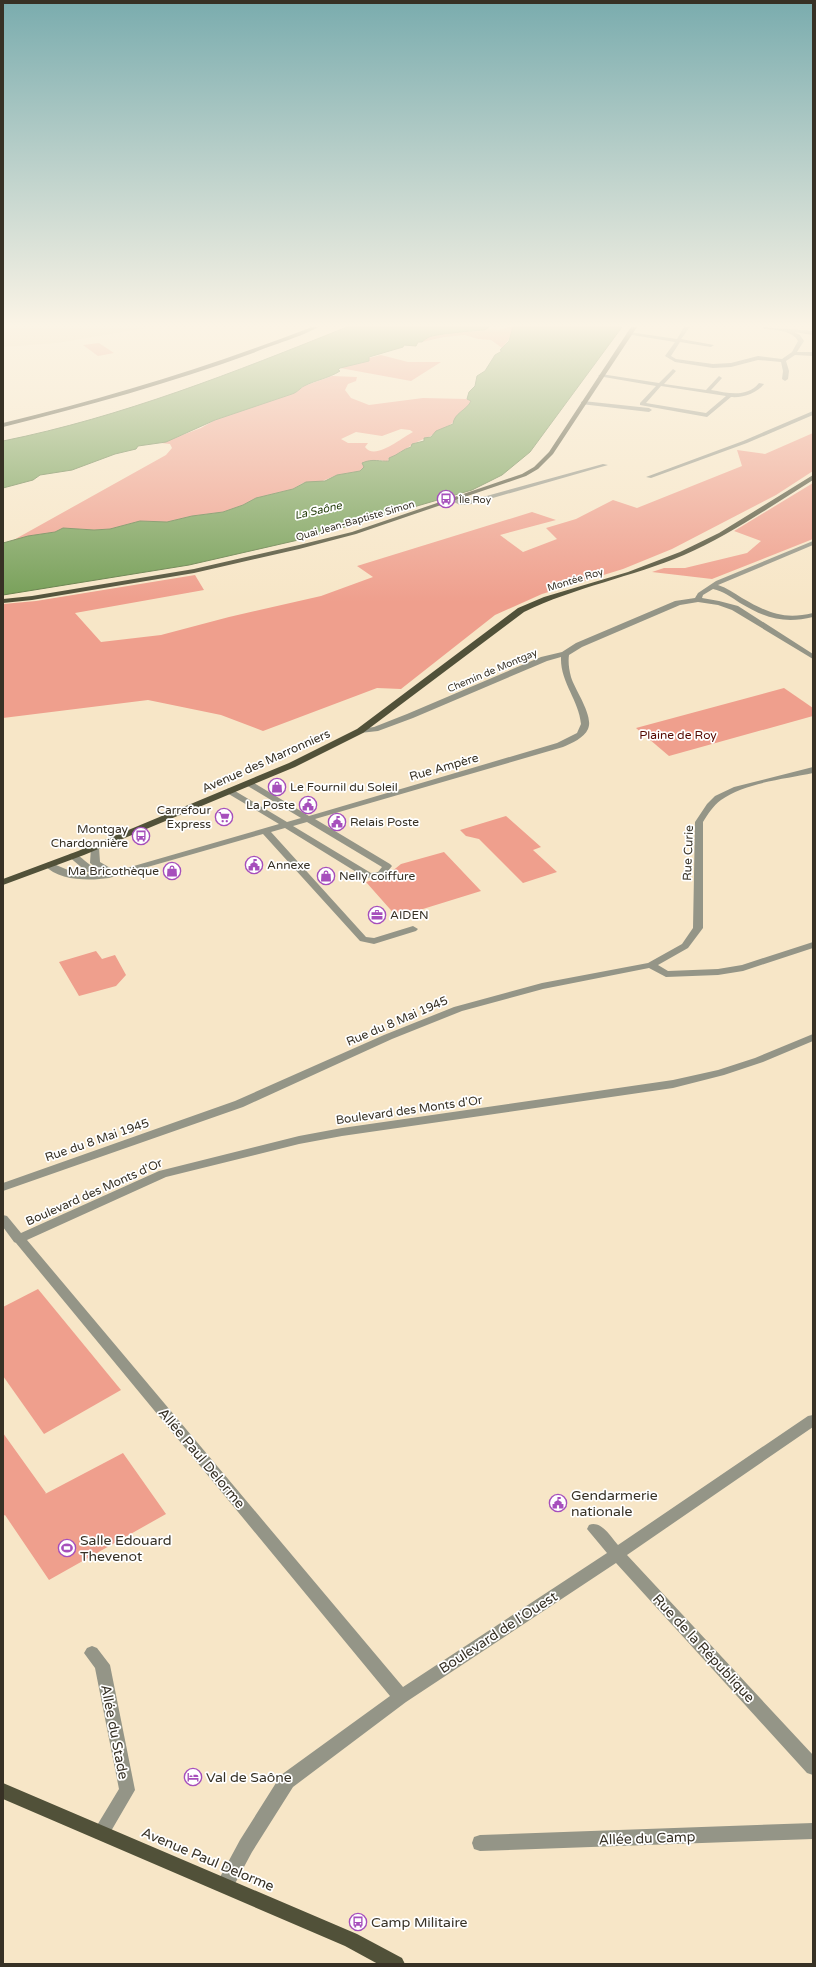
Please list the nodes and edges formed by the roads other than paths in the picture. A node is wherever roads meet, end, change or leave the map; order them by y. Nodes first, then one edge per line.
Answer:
1 (26, 419) edge
2 (573, 419) edge
3 (695, 419) edge
4 (799, 419) edge
5 (704, 421) dead end
6 (3, 425) edge
7 (604, 465) dead end
8 (649, 477) dead end
9 (813, 477) edge
10 (453, 500) junction
11 (813, 543) edge
12 (712, 586) junction
13 (698, 600) junction
14 (3, 601) edge
15 (813, 616) edge
16 (565, 654) junction
17 (813, 657) edge
18 (360, 731) junction
19 (813, 770) edge
20 (248, 783) junction
21 (230, 791) junction
22 (308, 819) junction
23 (285, 825) junction
24 (265, 831) junction
25 (95, 847) junction
26 (73, 856) junction
27 (49, 865) junction
28 (115, 874) junction
29 (3, 882) edge
30 (413, 929) dead end
31 (813, 945) edge
32 (651, 965) junction
33 (813, 1037) edge
34 (3, 1187) edge
35 (3, 1219) edge
36 (18, 1239) junction
37 (813, 1420) edge
38 (594, 1529) dead end
39 (617, 1554) junction
40 (92, 1653) dead end
41 (401, 1697) junction
42 (813, 1767) edge
43 (3, 1791) edge
44 (813, 1831) edge
45 (101, 1832) junction
46 (480, 1843) dead end
47 (225, 1885) junction
48 (396, 1964) edge

1 - 6 main road
2 - 10 main road, Quai Jean-Baptiste Simon
3 - 5 street
4 - 8 street
7 - 10 street
9 - 18 main road, Montée Roy
10 - 14 main road, Quai Jean-Baptiste Simon
11 - 12 street
12 - 13 street
12 - 15 street
13 - 16 street, Chemin de Montgay
13 - 17 street
16 - 18 street, Chemin de Montgay
16 - 22 street, Rue Ampère
18 - 20 main road, Avenue des Marronniers
19 - 32 street, Rue Curie
20 - 21 main road, Avenue des Marronniers
20 - 22 street
21 - 23 street
21 - 25 main road, Avenue des Marronniers
22 - 23 street, Rue Ampère
22 - 23 street
23 - 24 street, Rue Ampère
24 - 28 street, Rue Ampère
24 - 30 street
25 - 26 main road, Avenue des Marronniers
25 - 28 street
26 - 27 main road, Avenue des Marronniers
26 - 28 street, Rue Ampère
27 - 28 street, Rue Ampère
27 - 29 main road, Avenue des Marronniers
31 - 32 street
32 - 34 street, Rue du 8 Mai 1945
33 - 36 street, Boulevard des Monts d'Or
35 - 36 street, Allée Paul Delorme
36 - 41 street, Allée Paul Delorme
37 - 39 street, Boulevard de l'Ouest
38 - 39 street, Rue de la République
39 - 41 street, Boulevard de l'Ouest
39 - 42 street, Rue de la République
40 - 45 street, Allée du Stade
41 - 47 street, Boulevard de l'Ouest
43 - 45 main road, Avenue Paul Delorme
44 - 46 street, Allée du Camp
45 - 47 main road, Avenue Paul Delorme
47 - 48 main road, Avenue Paul Delorme

